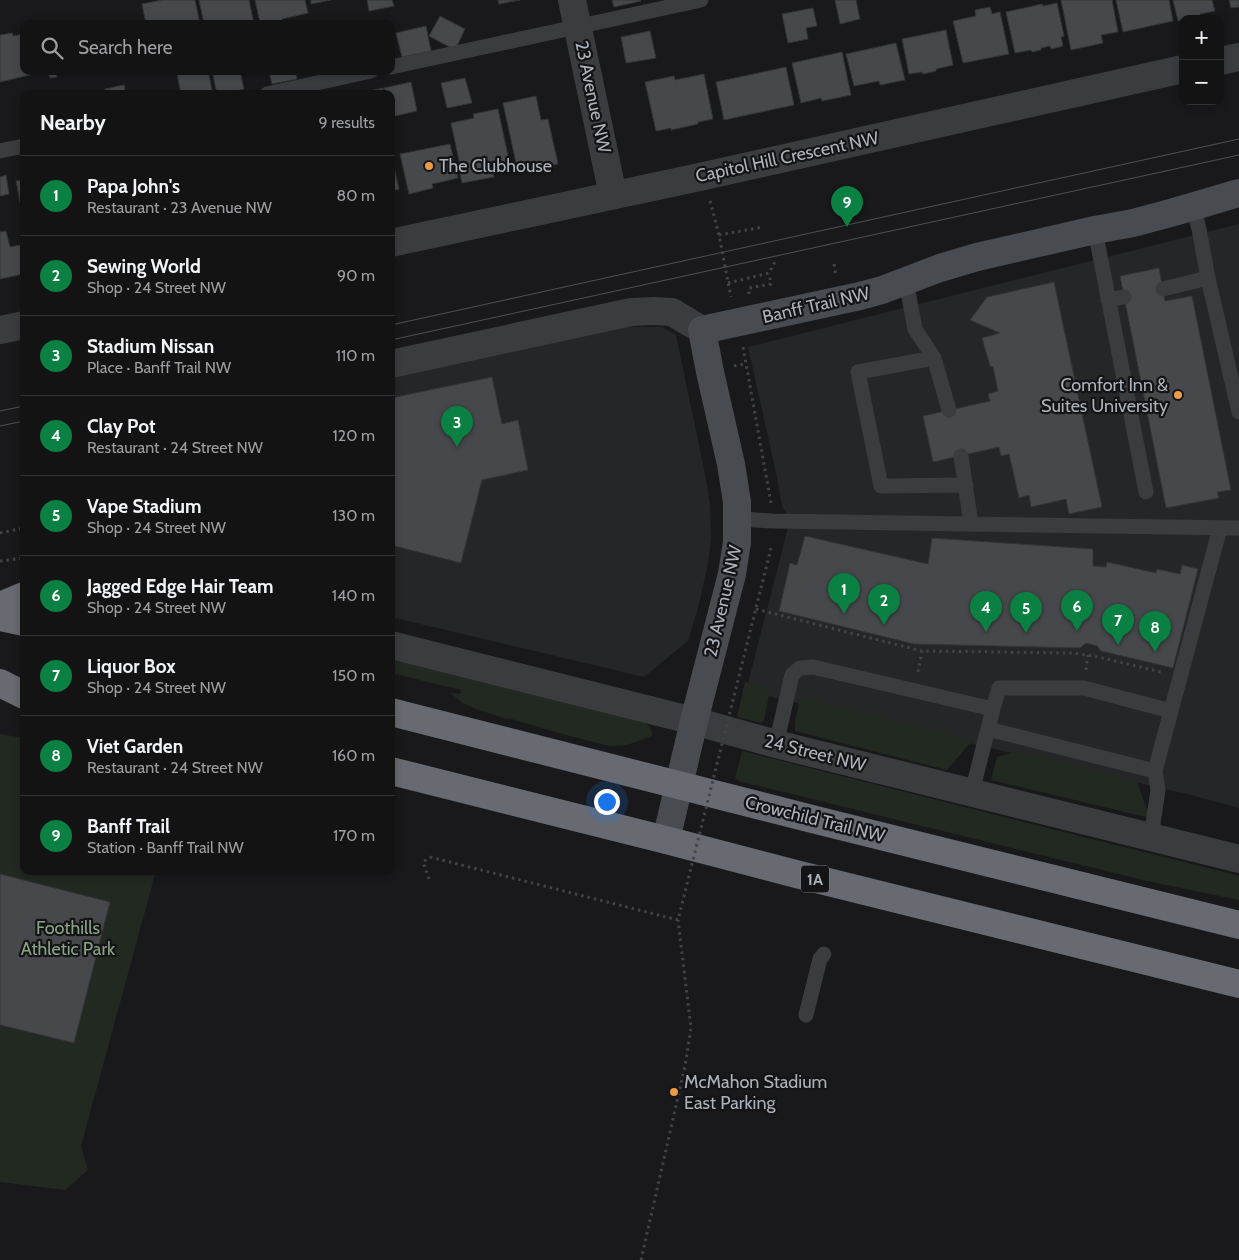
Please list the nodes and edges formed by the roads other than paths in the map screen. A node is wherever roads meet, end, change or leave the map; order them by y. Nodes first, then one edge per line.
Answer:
1 (572, 0) edge
2 (701, 0) edge
3 (578, 27) junction
4 (1239, 57) edge
5 (1224, 60) edge
6 (395, 66) edge
7 (1179, 70) edge
8 (353, 75) edge
9 (285, 90) edge
10 (20, 147) edge
11 (0, 151) edge
12 (1239, 193) edge
13 (613, 195) junction
14 (1193, 206) junction
15 (1095, 230) junction
16 (395, 242) edge
17 (1208, 278) junction
18 (906, 281) junction
19 (1163, 289) dead end
20 (1124, 297) dead end
21 (1108, 300) junction
22 (20, 326) edge
23 (0, 330) edge
24 (702, 330) junction
25 (934, 358) junction
26 (395, 363) edge
27 (948, 410) dead end
28 (1239, 412) edge
29 (961, 456) dead end
30 (966, 485) junction
31 (1146, 492) dead end
32 (738, 518) junction
33 (971, 524) junction
34 (1220, 528) junction
35 (1239, 528) edge
36 (20, 598) edge
37 (0, 606) edge
38 (0, 617) edge
39 (20, 621) edge
40 (395, 646) edge
41 (0, 683) edge
42 (20, 686) edge
43 (20, 693) edge
44 (993, 709) junction
45 (1171, 711) junction
46 (395, 713) edge
47 (694, 721) junction
48 (988, 729) junction
49 (776, 744) junction
50 (1155, 771) junction
51 (395, 773) edge
52 (679, 784) junction
53 (972, 792) junction
54 (1150, 837) junction
55 (666, 840) junction
56 (1239, 859) edge
57 (1239, 924) edge
58 (824, 954) dead end
59 (1239, 984) edge
60 (806, 1015) dead end

1 - 3 street, 23 Avenue NW
2 - 3 lane
3 - 6 lane
3 - 13 street, 23 Avenue NW
4 - 5 street
7 - 13 street, Capitol Hill Crescent NW
8 - 9 lane
10 - 11 lane
12 - 14 street, Banff Trail NW
13 - 16 street, Capitol Hill Crescent NW
14 - 15 street, Banff Trail NW
14 - 17 lane
15 - 18 street, Banff Trail NW
15 - 21 lane
17 - 19 lane
17 - 28 lane
18 - 24 street, Banff Trail NW
18 - 25 lane
20 - 21 lane
21 - 31 lane
22 - 23 street
24 - 26 street
24 - 32 street, 23 Avenue NW
25 - 27 lane
25 - 30 lane
29 - 30 lane
30 - 33 lane
32 - 33 lane
32 - 47 street, 23 Avenue NW
33 - 34 lane
34 - 35 lane
34 - 45 lane
36 - 37 highway
38 - 39 highway
40 - 47 street, 24 Street NW
41 - 42 highway
41 - 43 highway
44 - 45 lane
44 - 48 lane
44 - 49 lane
45 - 50 lane
46 - 52 highway, Crowchild Trail NW
47 - 49 street, 24 Street NW
47 - 52 street, 23 Avenue NW
48 - 50 lane
48 - 53 lane
49 - 53 street, 24 Street NW
50 - 54 lane
51 - 55 highway, 1A
52 - 55 street, 23 Avenue NW
52 - 57 highway, Crowchild Trail NW
53 - 54 street, 24 Street NW
54 - 56 street, 24 Street NW
55 - 59 highway, 1A
58 - 60 lane

